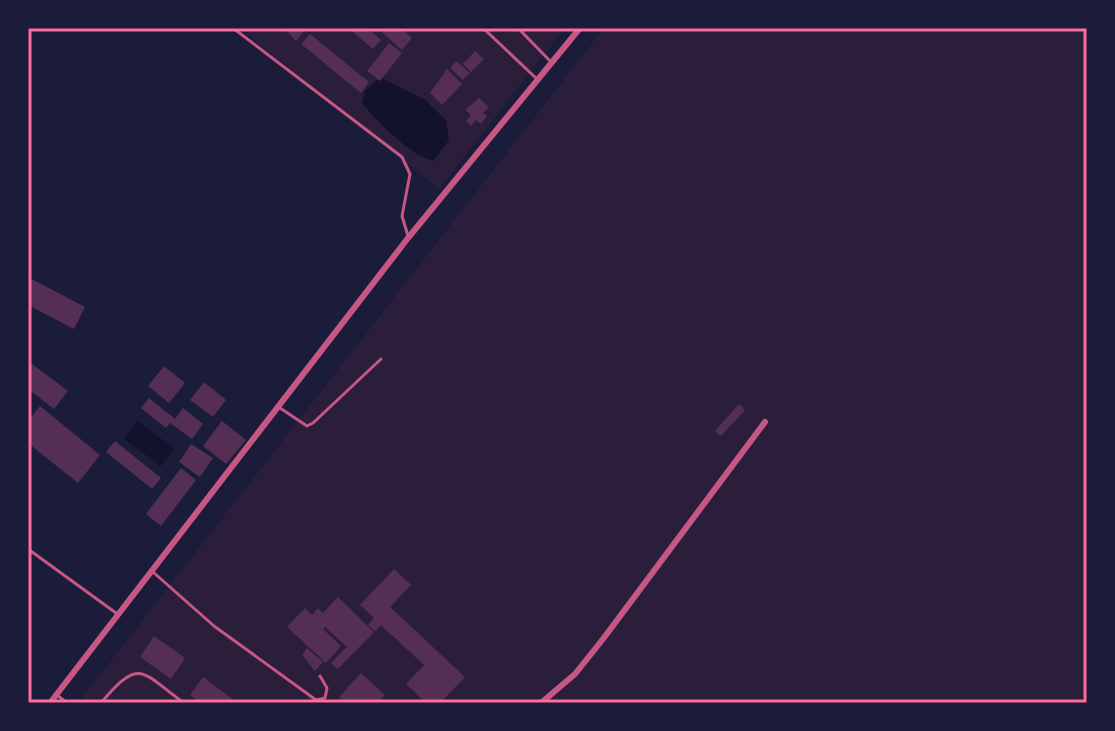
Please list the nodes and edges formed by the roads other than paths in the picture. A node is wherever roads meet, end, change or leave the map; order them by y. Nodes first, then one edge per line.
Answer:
1 (233, 28) edge
2 (483, 28) edge
3 (518, 28) edge
4 (580, 28) edge
5 (553, 64) junction
6 (540, 81) junction
7 (408, 238) junction
8 (381, 359) dead end
9 (280, 408) junction
10 (765, 422) dead end
11 (28, 549) edge
12 (153, 572) junction
13 (119, 616) junction
14 (320, 676) dead end
15 (57, 695) junction
16 (50, 703) edge
17 (67, 703) edge
18 (101, 703) edge
19 (184, 703) edge
20 (541, 703) edge

1 - 7 lane
2 - 6 lane
3 - 5 lane
4 - 5 street
5 - 6 street
6 - 7 street
7 - 9 street
8 - 9 lane
9 - 12 street
10 - 20 street
11 - 13 lane
12 - 13 street
12 - 14 lane
13 - 15 street
15 - 16 street
15 - 17 lane
18 - 19 lane

